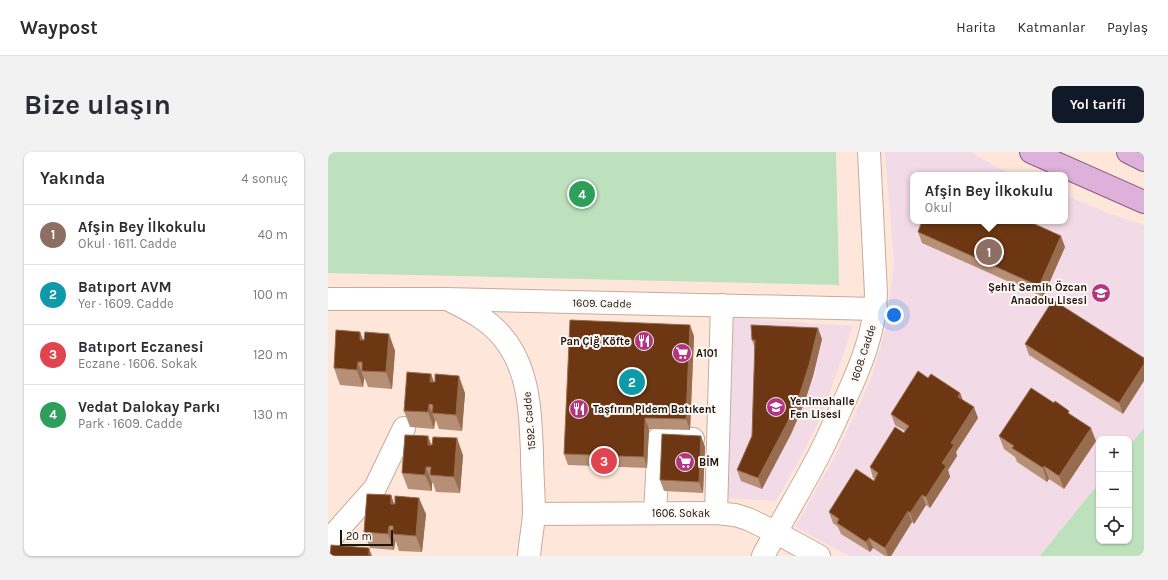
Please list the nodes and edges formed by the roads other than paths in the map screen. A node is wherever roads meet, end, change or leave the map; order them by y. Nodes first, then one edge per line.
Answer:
1 (869, 152) edge
2 (1031, 152) edge
3 (1128, 152) edge
4 (1144, 160) edge
5 (1144, 202) edge
6 (328, 299) edge
7 (446, 299) junction
8 (722, 305) junction
9 (876, 309) junction
10 (404, 428) edge
11 (718, 440) junction
12 (656, 513) junction
13 (716, 513) junction
14 (534, 514) junction
15 (775, 532) junction
16 (328, 541) edge
17 (529, 556) edge
18 (763, 556) edge
19 (819, 556) edge

1 - 9 street, 1608. Cadde
2 - 5 main road
3 - 4 main road
6 - 7 street, 1609. Cadde
7 - 8 street, 1609. Cadde
7 - 14 street, 1592. Cadde
8 - 9 street, 1609. Cadde
8 - 11 street
9 - 15 street, 1608. Cadde
10 - 16 street
11 - 12 street
11 - 13 street
12 - 13 street, 1606. Sokak
12 - 14 street, 1606. Sokak
13 - 15 street, 1606. Sokak
14 - 17 street, 1592. Cadde
15 - 18 street, 1608. Cadde
15 - 19 street, 1606. Sokak

